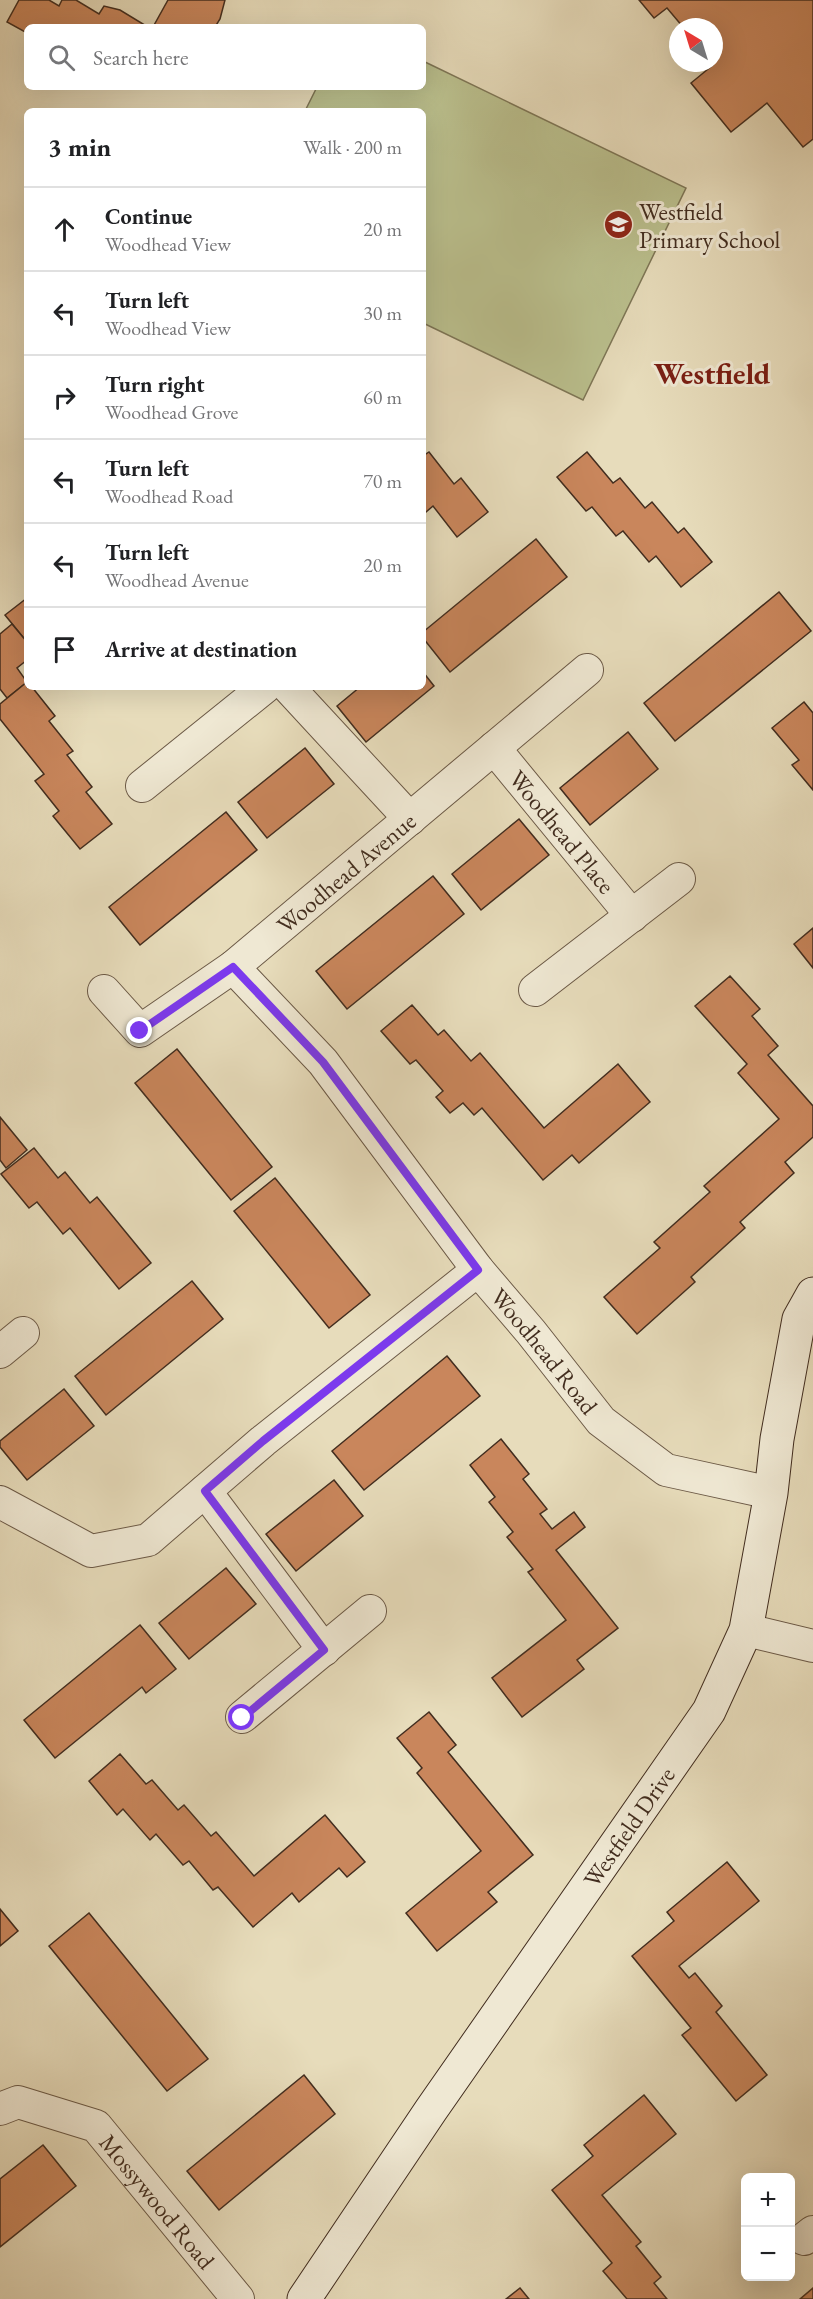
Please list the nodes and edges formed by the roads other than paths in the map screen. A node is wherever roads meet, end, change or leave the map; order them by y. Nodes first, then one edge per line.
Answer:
1 (587, 670) dead end
2 (261, 690) edge
3 (291, 690) edge
4 (494, 748) junction
5 (142, 786) dead end
6 (410, 819) junction
7 (679, 879) dead end
8 (632, 916) junction
9 (233, 967) junction
10 (535, 990) dead end
11 (104, 991) dead end
12 (478, 1270) junction
13 (813, 1294) edge
14 (205, 1491) junction
15 (771, 1493) junction
16 (0, 1502) edge
17 (370, 1611) dead end
18 (746, 1630) junction
19 (813, 1646) edge
20 (324, 1650) junction
21 (242, 1718) dead end
22 (0, 2109) edge
23 (238, 2299) edge
24 (304, 2299) edge

1 - 4 street, Woodhead Avenue
2 - 5 street
3 - 6 street
4 - 6 street, Woodhead Avenue
4 - 8 street, Woodhead Place
6 - 9 street, Woodhead Avenue
7 - 8 street, Woodhead Place
8 - 10 street, Woodhead Place
9 - 11 street, Woodhead Avenue
9 - 12 street, Woodhead Road
12 - 14 street
12 - 15 street, Woodhead Road
13 - 15 street, Westfield Drive
14 - 16 street
14 - 20 street
15 - 18 street, Westfield Drive
17 - 20 street
18 - 19 street
18 - 24 street, Westfield Drive
20 - 21 street
22 - 23 street, Mossywood Road

